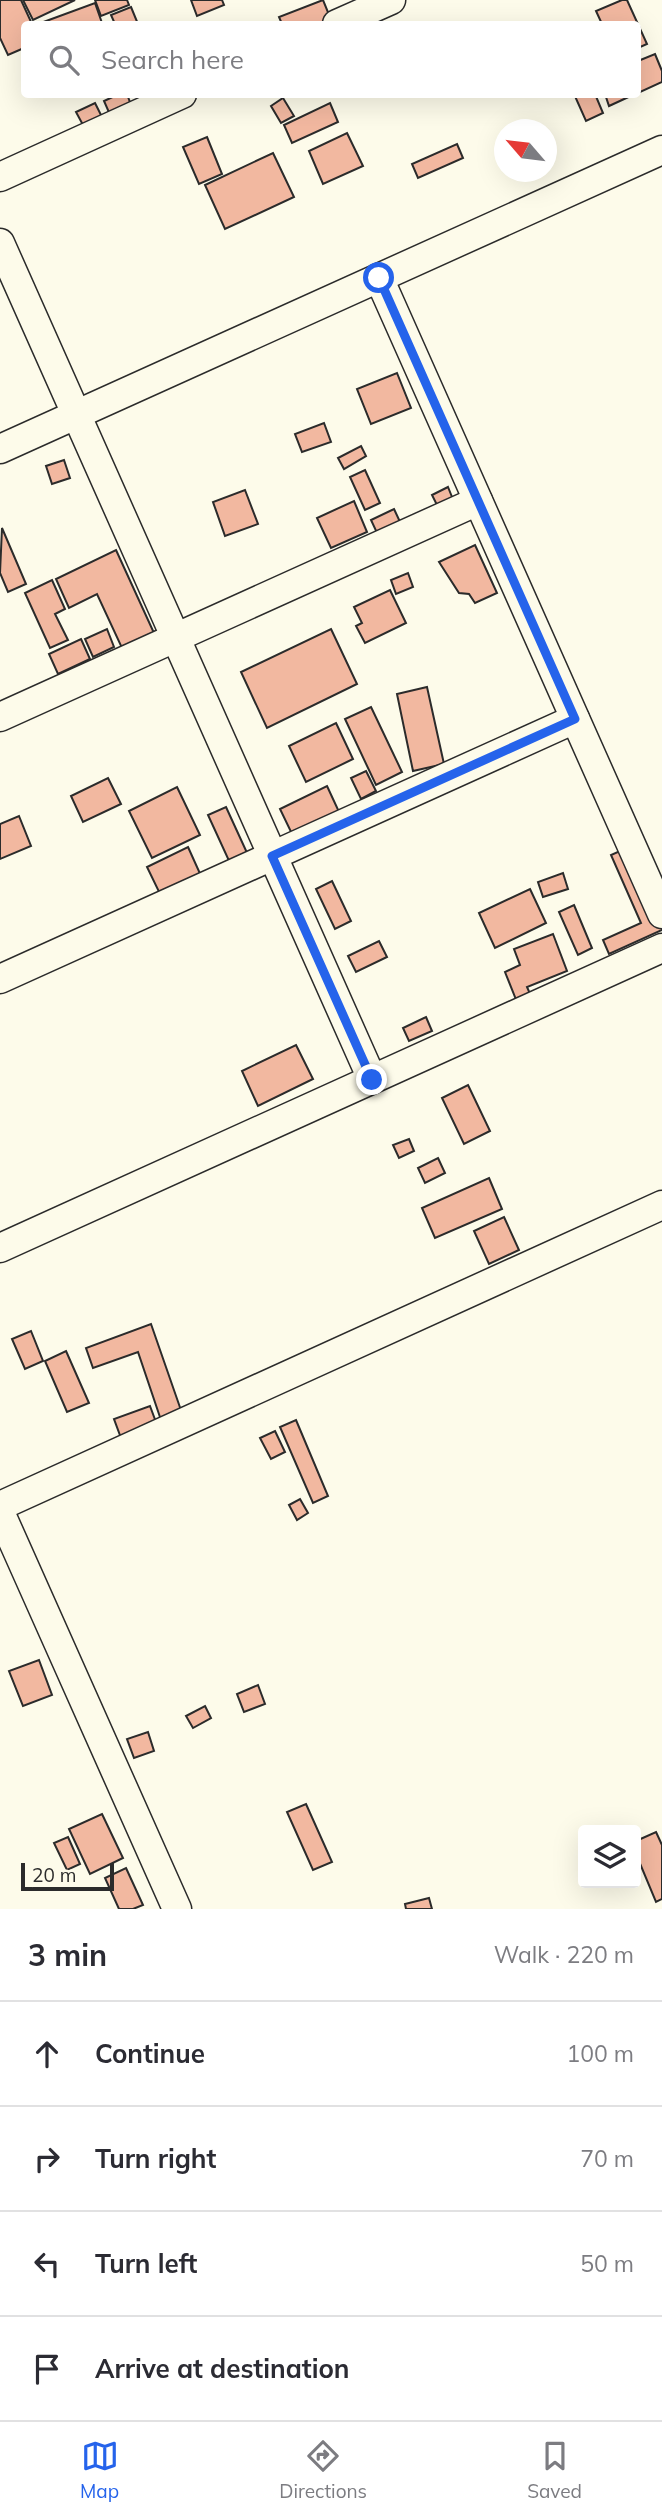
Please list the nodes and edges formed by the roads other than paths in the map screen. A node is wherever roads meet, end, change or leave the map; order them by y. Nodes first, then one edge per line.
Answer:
1 (391, 0) edge
2 (344, 21) edge
3 (173, 98) edge
4 (662, 150) edge
5 (0, 177) edge
6 (0, 243) edge
7 (379, 278) junction
8 (76, 415) junction
9 (0, 449) edge
10 (478, 501) junction
11 (176, 638) junction
12 (0, 717) edge
13 (575, 719) junction
14 (272, 856) junction
15 (662, 914) edge
16 (662, 948) edge
17 (0, 979) edge
18 (372, 1080) junction
19 (662, 1205) edge
20 (0, 1248) edge
21 (0, 1506) edge
22 (0, 1512) edge
23 (177, 1909) edge

1 - 2 street
3 - 5 street
4 - 7 street
6 - 8 street
7 - 8 street
7 - 10 street
8 - 9 street
8 - 11 street
10 - 11 street
10 - 13 street
11 - 12 street
11 - 14 street
13 - 14 street
13 - 15 street
14 - 17 street
14 - 18 street
16 - 18 street
18 - 20 street
19 - 21 street
22 - 23 street

